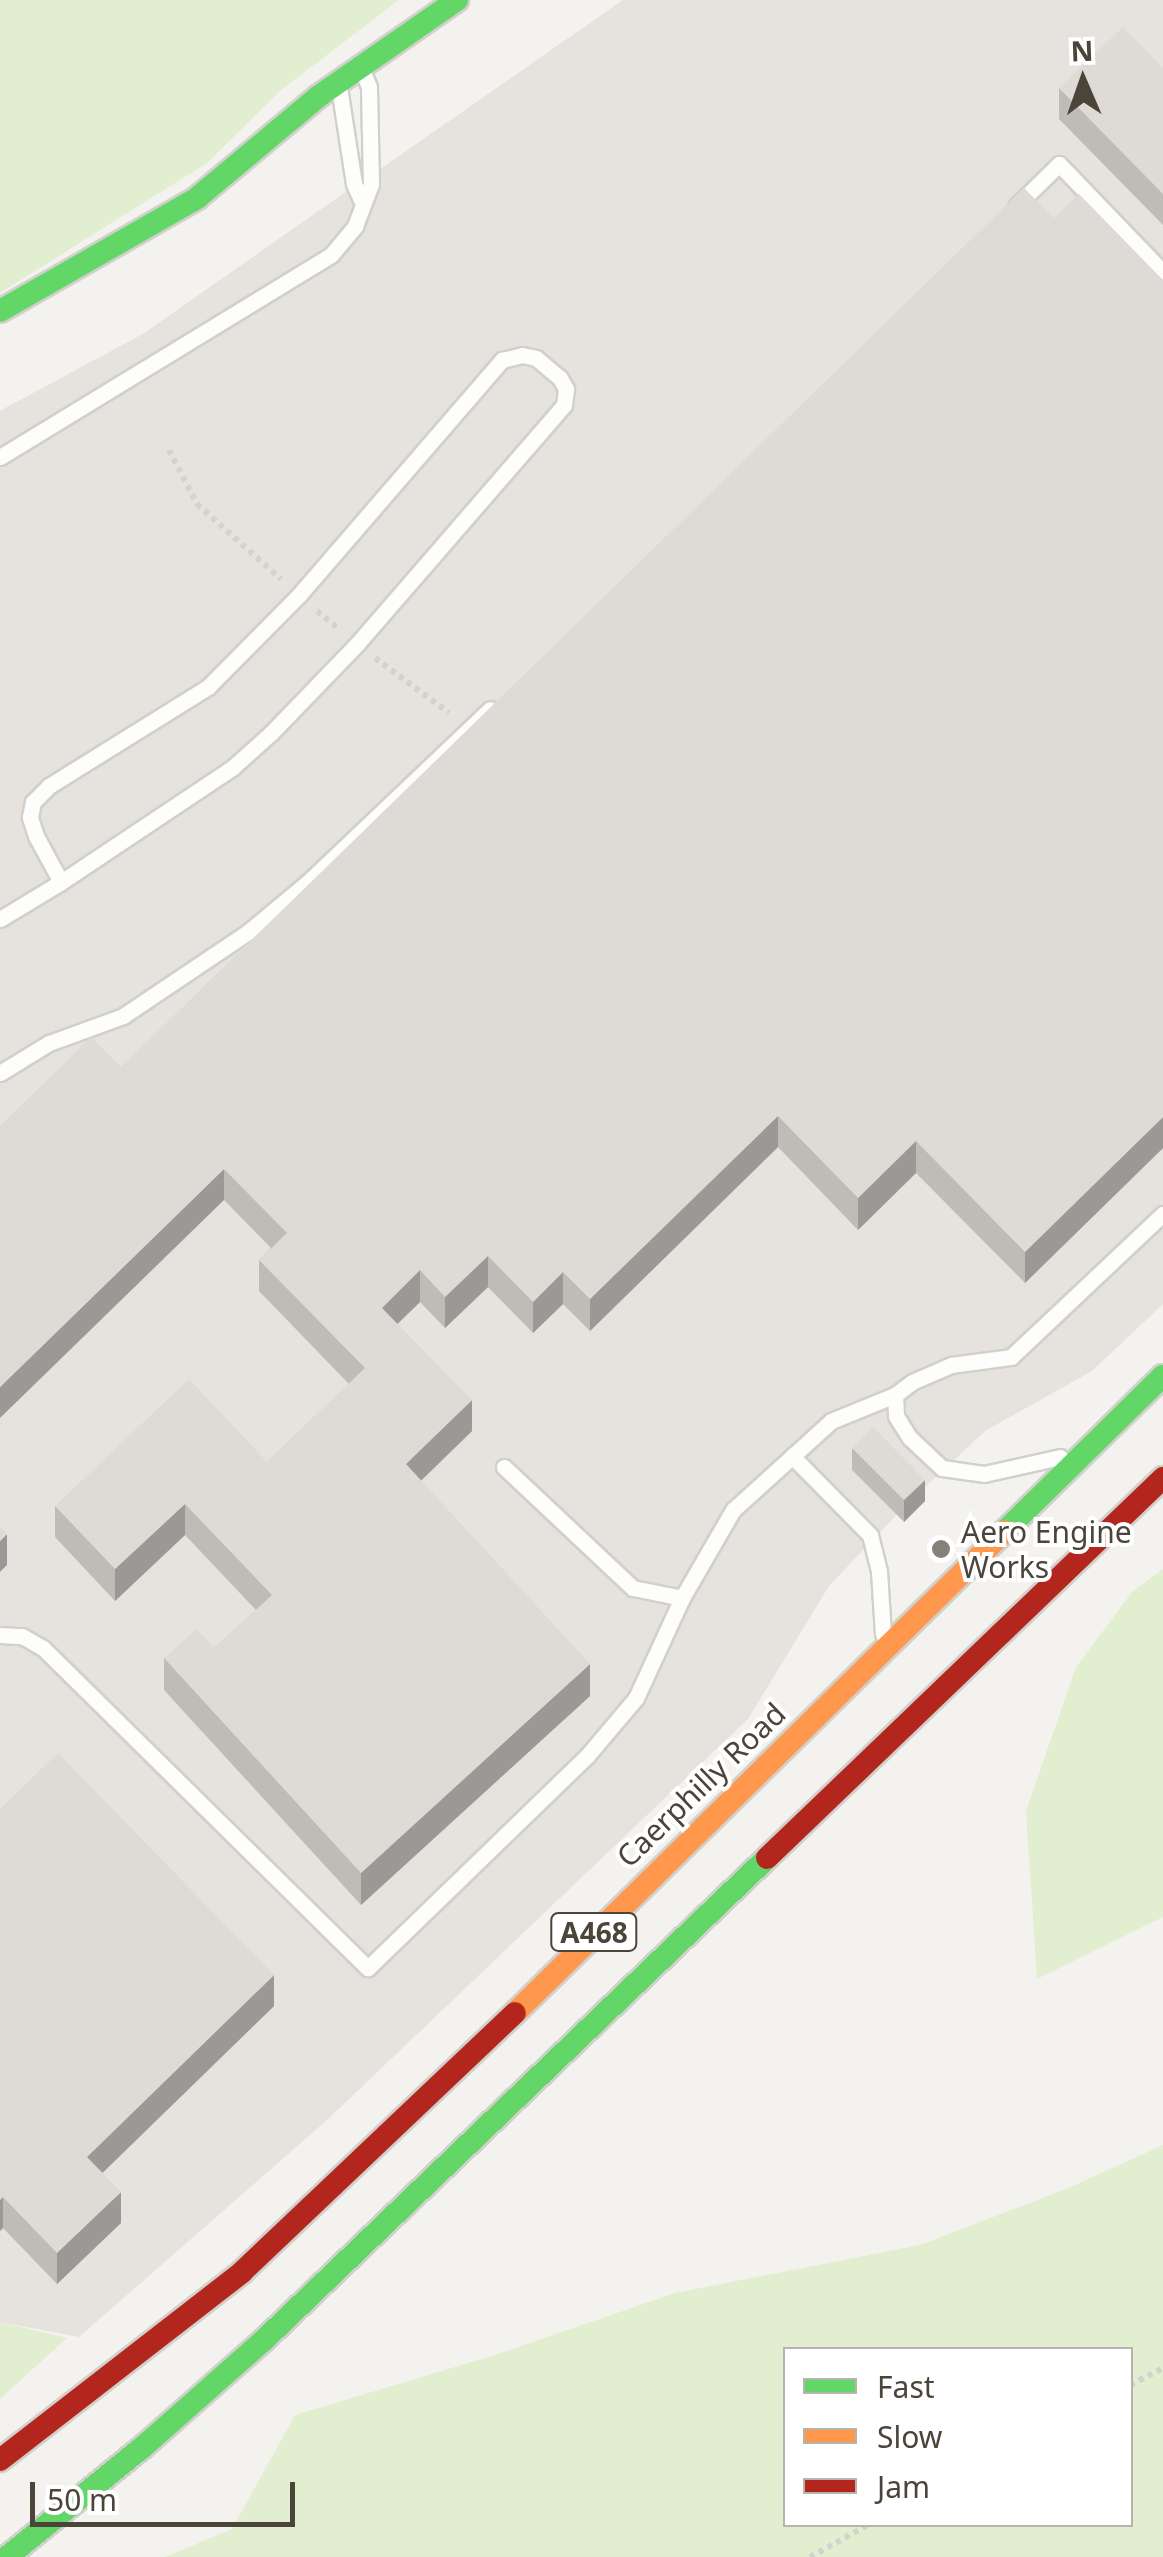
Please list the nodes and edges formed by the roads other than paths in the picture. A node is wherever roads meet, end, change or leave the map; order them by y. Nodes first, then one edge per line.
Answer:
1 (458, 0) edge
2 (360, 66) junction
3 (338, 82) junction
4 (362, 200) junction
5 (1002, 219) edge
6 (1163, 272) edge
7 (0, 311) edge
8 (0, 457) edge
9 (504, 695) edge
10 (61, 882) junction
11 (0, 919) edge
12 (0, 1073) edge
13 (1163, 1214) edge
14 (1163, 1376) edge
15 (896, 1395) junction
16 (1085, 1451) junction
17 (792, 1456) junction
18 (504, 1468) dead end
19 (1163, 1478) edge
20 (682, 1598) junction
21 (0, 1635) edge
22 (884, 1648) junction
23 (0, 2460) edge
24 (7, 2557) edge

1 - 2 main road
2 - 3 main road
2 - 4 lane
3 - 4 lane
3 - 7 main road
4 - 8 lane
5 - 6 lane
9 - 12 lane
10 - 10 lane
10 - 11 lane
13 - 15 lane
14 - 16 main road, Caerphilly Road / A468
15 - 16 lane
15 - 17 lane
16 - 22 main road, Caerphilly Road / A468
17 - 20 lane
17 - 22 lane
18 - 20 lane
19 - 24 main road, A468
20 - 21 lane
22 - 23 main road, Caerphilly Road / A468

